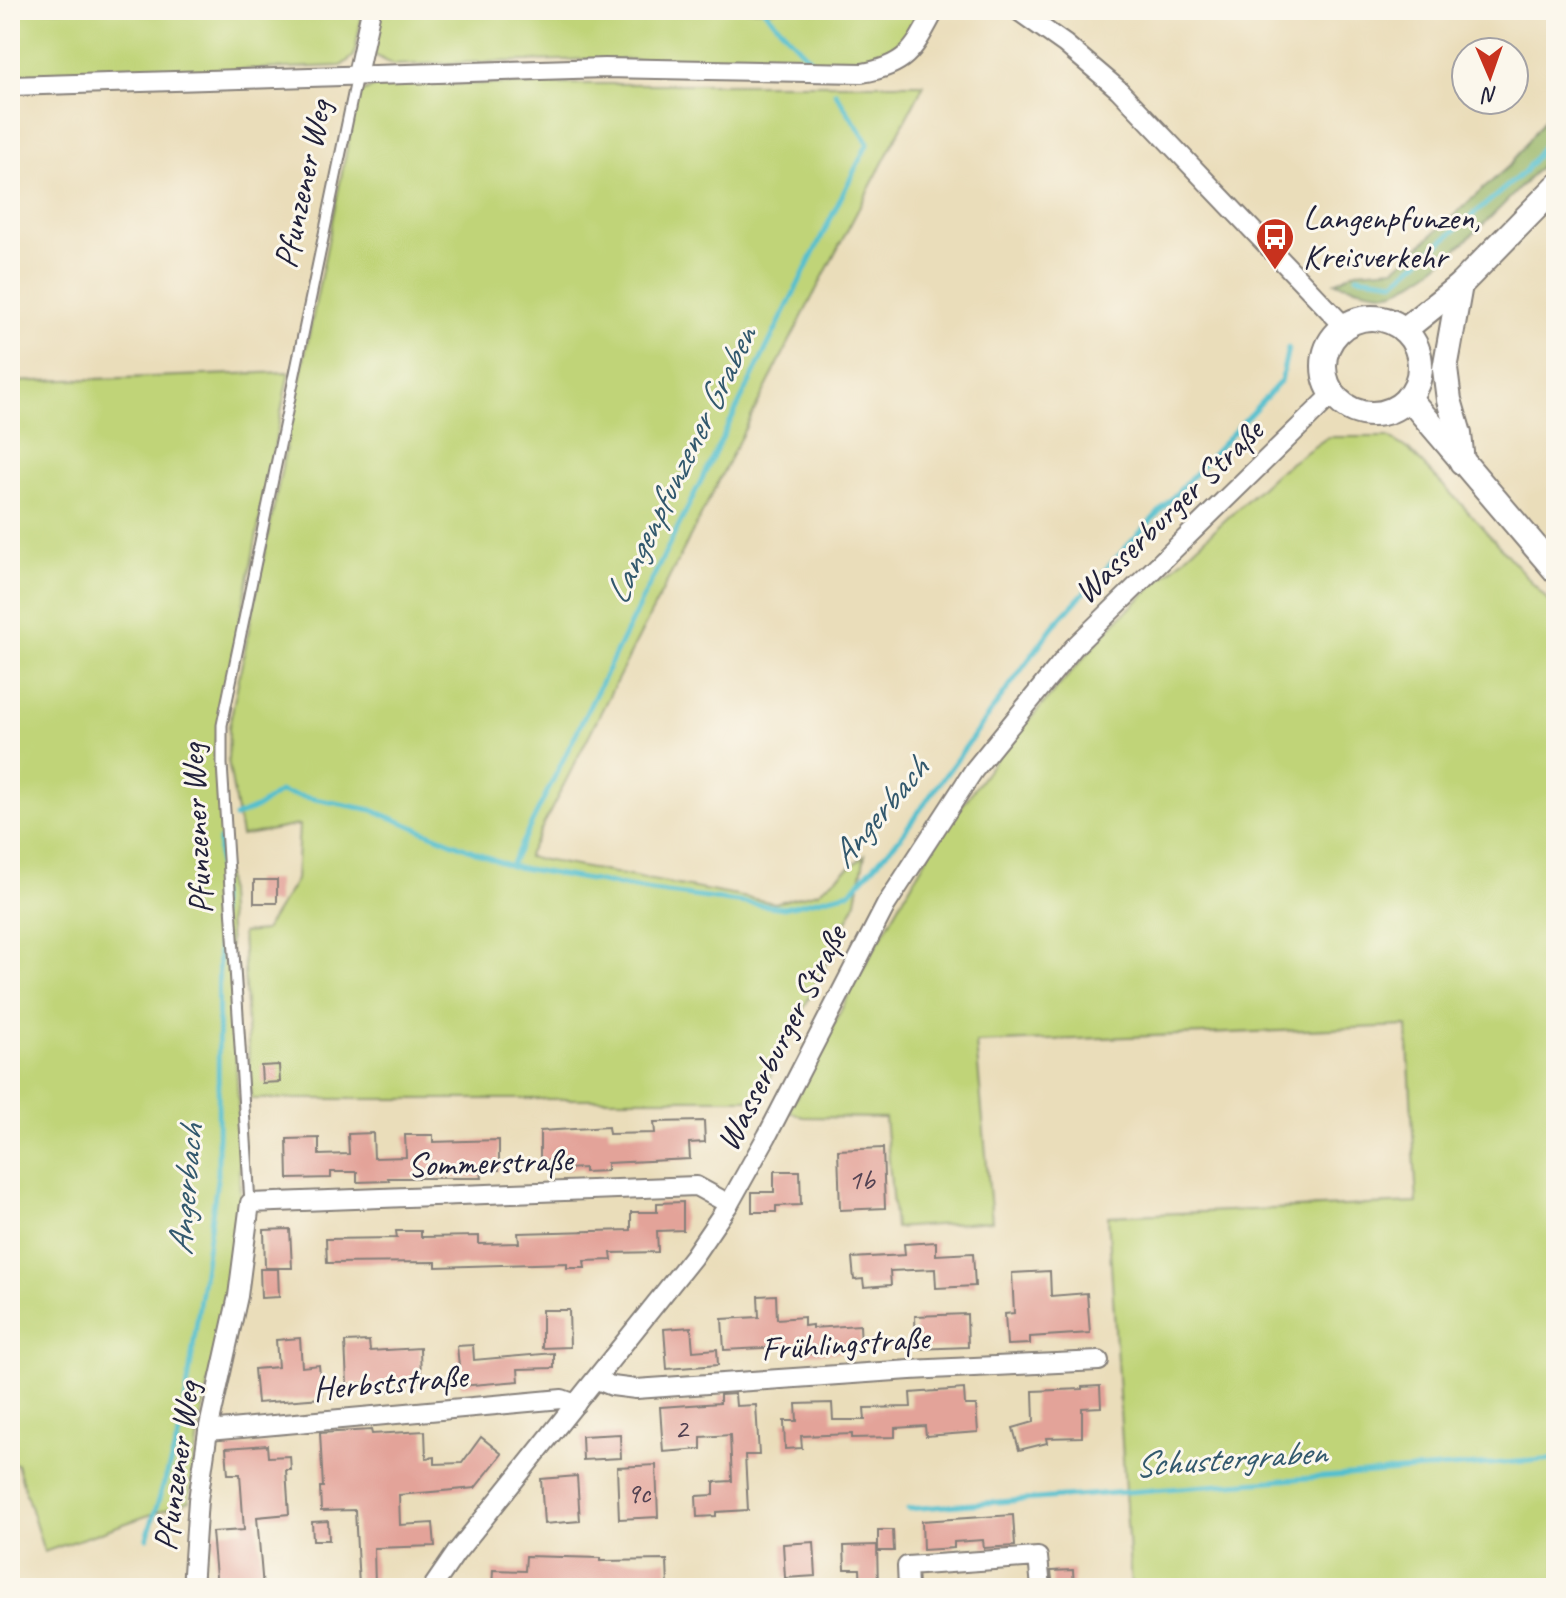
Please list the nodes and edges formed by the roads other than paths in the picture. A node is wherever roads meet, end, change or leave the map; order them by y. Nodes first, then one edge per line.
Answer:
1 (371, 10) edge
2 (935, 10) edge
3 (1017, 10) edge
4 (357, 75) junction
5 (10, 86) edge
6 (1556, 187) edge
7 (1460, 285) junction
8 (1344, 326) junction
9 (1404, 330) junction
10 (1333, 394) junction
11 (1408, 397) junction
12 (1462, 462) junction
13 (1556, 571) edge
14 (250, 1203) junction
15 (729, 1204) junction
16 (1099, 1361) dead end
17 (597, 1380) junction
18 (576, 1404) junction
19 (208, 1431) junction
20 (439, 1585) edge
21 (192, 1588) edge
22 (908, 1588) edge
23 (1041, 1588) edge

1 - 4 street
2 - 4 street
3 - 8 street
4 - 5 street
4 - 14 lane, Pfunzener Weg
6 - 7 main road
7 - 9 main road
7 - 12 main road
8 - 9 main road
8 - 10 main road
9 - 11 main road
10 - 11 main road
10 - 15 street, Wasserburger Straße
11 - 12 main road
12 - 13 main road
14 - 15 street, Sommerstraße
14 - 19 street, Pfunzener Weg
15 - 17 street, Wasserburger Straße
16 - 17 street, Frühlingstraße
17 - 18 street, Wasserburger Straße
18 - 19 street, Herbststraße
18 - 20 street, Wasserburger Straße
19 - 21 street, Pfunzener Weg
22 - 23 street

